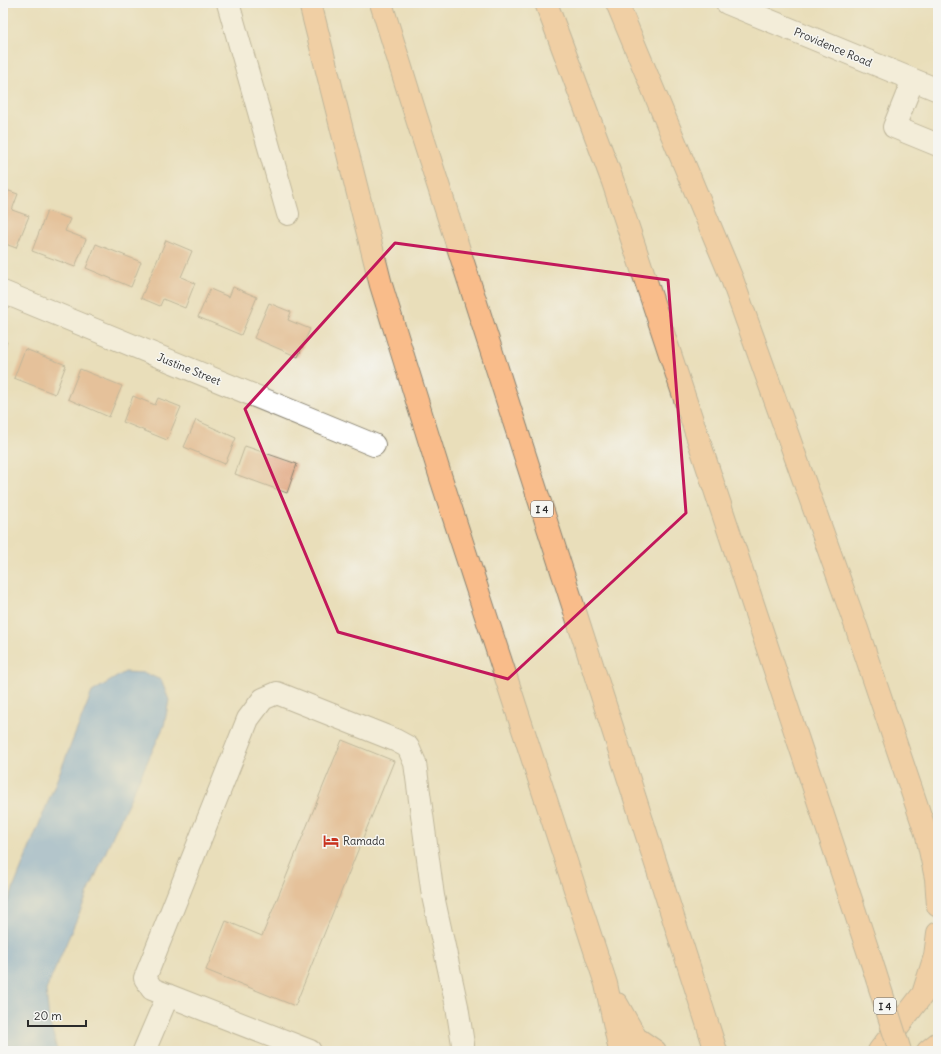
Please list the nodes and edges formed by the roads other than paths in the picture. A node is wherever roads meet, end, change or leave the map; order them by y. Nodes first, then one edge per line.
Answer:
1 (228, 3) edge
2 (310, 3) edge
3 (381, 3) edge
4 (546, 3) edge
5 (617, 3) edge
6 (727, 3) edge
7 (913, 80) junction
8 (938, 90) edge
9 (938, 144) edge
10 (288, 214) dead end
11 (3, 292) edge
12 (374, 445) dead end
13 (933, 845) edge
14 (938, 906) edge
15 (938, 934) edge
16 (606, 984) junction
17 (168, 995) junction
18 (938, 1043) edge
19 (279, 1045) edge
20 (144, 1051) edge
21 (310, 1051) edge
22 (461, 1051) edge
23 (620, 1051) edge
24 (655, 1051) edge
25 (716, 1051) edge
26 (879, 1051) edge
27 (900, 1051) edge
28 (928, 1051) edge

1 - 10 street
2 - 16 highway
3 - 25 highway, I 4
4 - 27 highway, I 4, bridge
5 - 13 highway
6 - 7 street, Providence Road
7 - 8 street, Providence Road
7 - 9 street
11 - 12 street, Justine Street
13 - 14 highway
15 - 26 highway
16 - 23 highway
16 - 24 highway
17 - 19 street
17 - 20 street
17 - 22 street
18 - 28 highway
19 - 21 street

